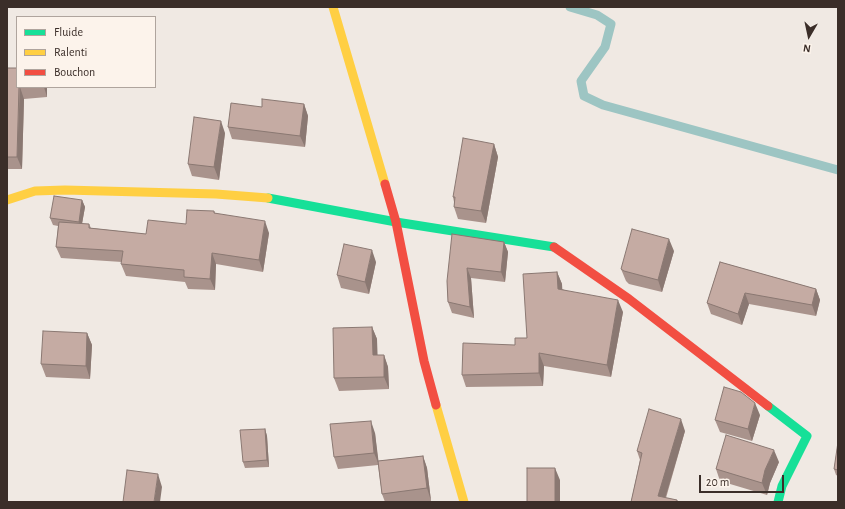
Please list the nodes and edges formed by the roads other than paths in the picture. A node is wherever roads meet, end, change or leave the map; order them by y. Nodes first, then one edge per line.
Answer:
1 (333, 7) edge
2 (7, 200) edge
3 (396, 222) junction
4 (464, 502) edge
5 (778, 502) edge

1 - 3 street
2 - 3 street
3 - 4 street
3 - 5 street

